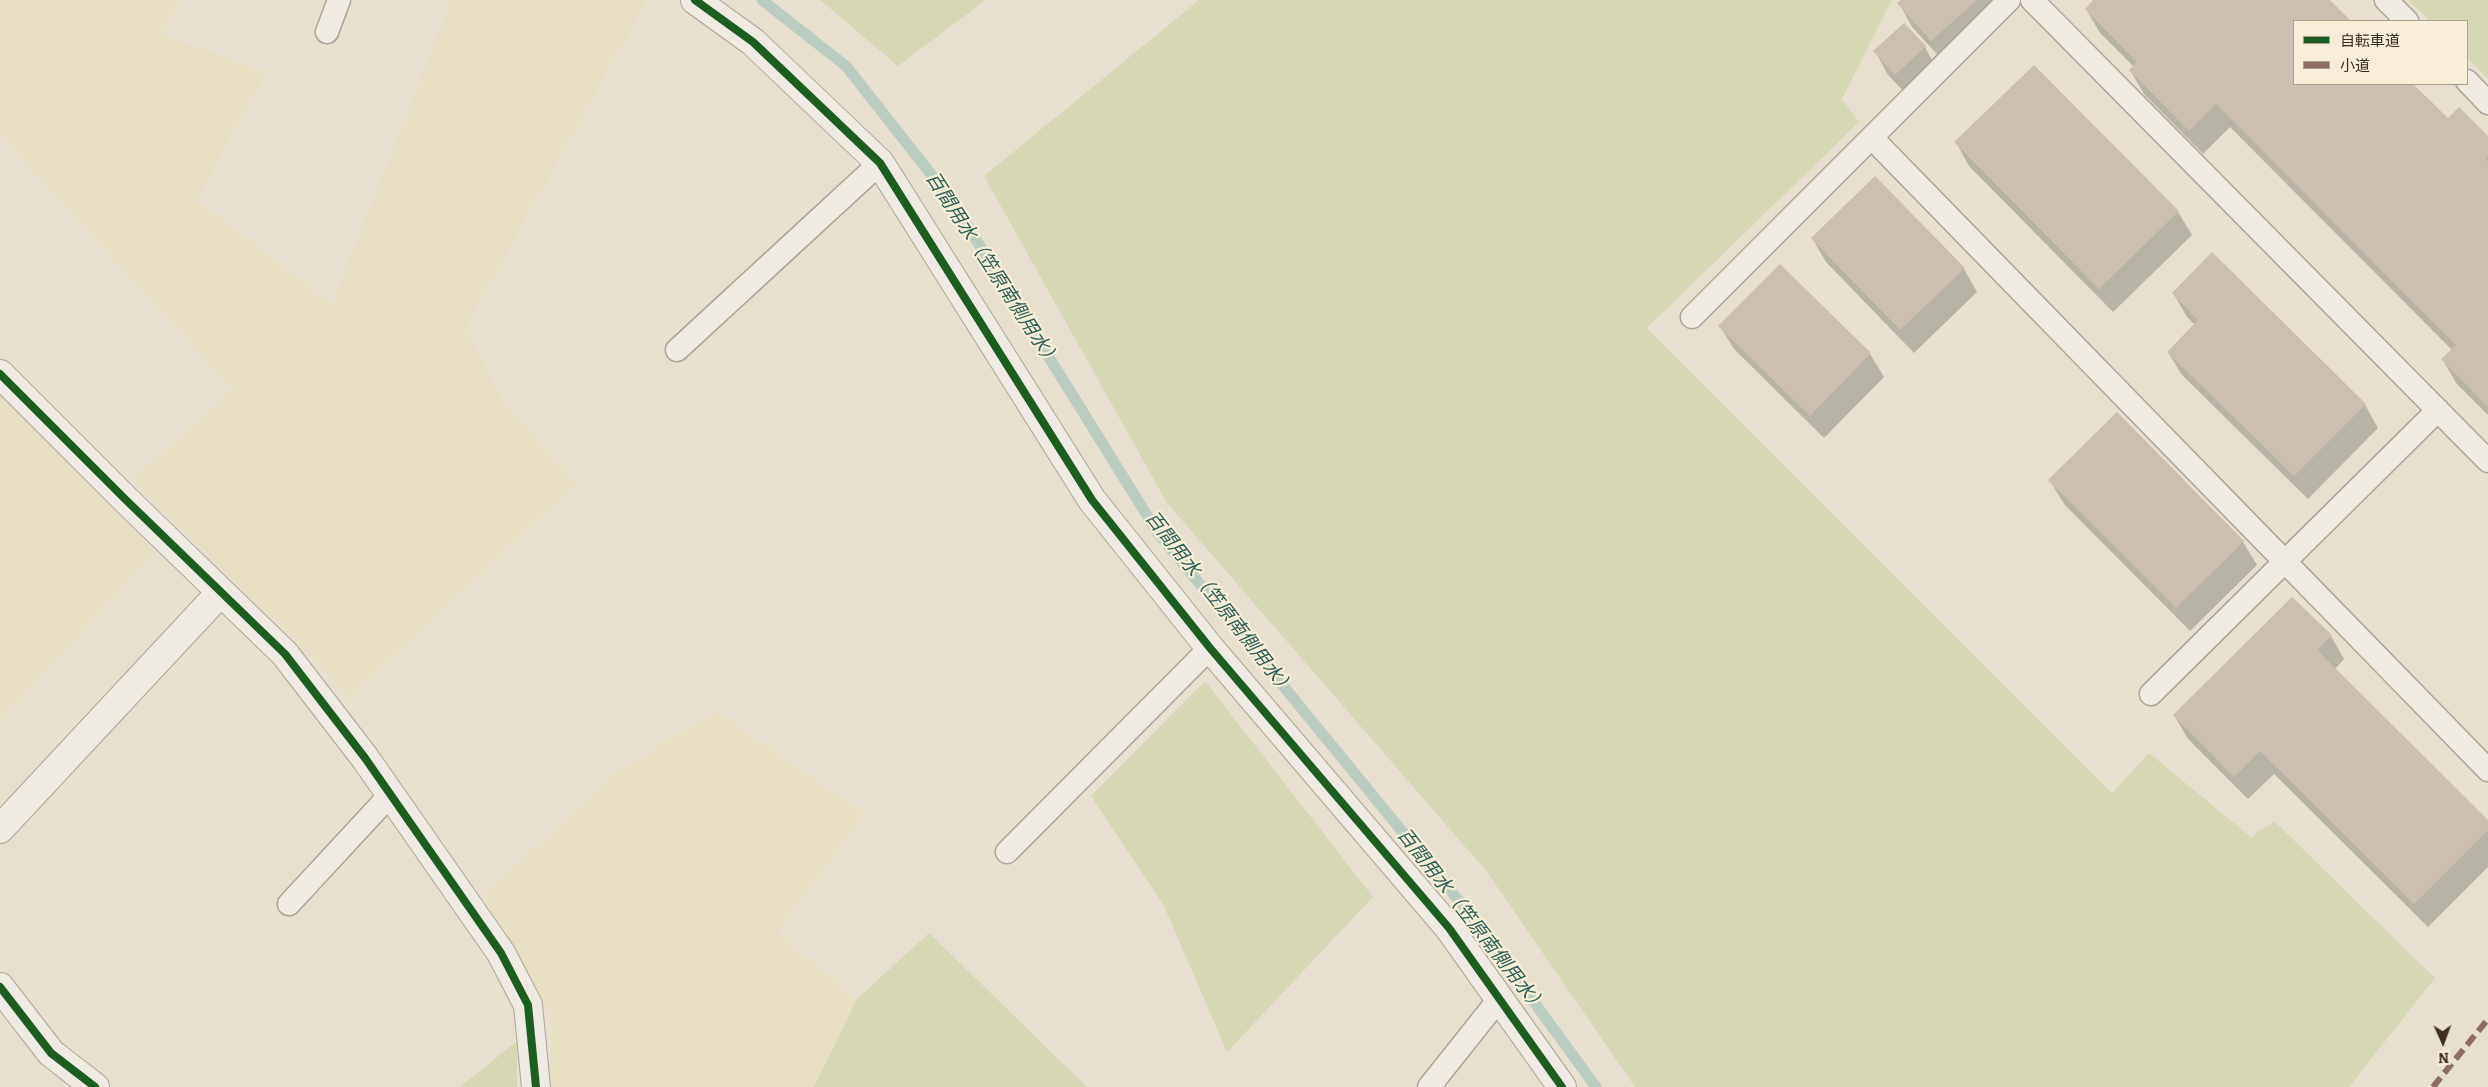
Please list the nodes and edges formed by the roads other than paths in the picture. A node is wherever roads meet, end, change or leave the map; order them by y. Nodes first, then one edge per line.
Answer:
1 (339, 0) edge
2 (695, 0) edge
3 (2009, 0) edge
4 (2032, 0) edge
5 (2386, 0) edge
6 (2406, 20) edge
7 (327, 32) dead end
8 (2468, 82) edge
9 (2488, 103) edge
10 (1872, 138) junction
11 (880, 163) junction
12 (1692, 318) dead end
13 (677, 350) dead end
14 (0, 374) edge
15 (2438, 410) junction
16 (2488, 461) edge
17 (2284, 561) junction
18 (222, 592) junction
19 (1210, 648) junction
20 (2151, 694) dead end
21 (2488, 770) edge
22 (390, 795) junction
23 (0, 829) edge
24 (1007, 852) dead end
25 (289, 904) dead end
26 (0, 987) edge
27 (1499, 999) junction
28 (95, 1087) edge
29 (536, 1087) edge
30 (1429, 1087) edge
31 (1562, 1087) edge

1 - 7 lane
2 - 11 street
3 - 10 lane
4 - 15 lane
5 - 6 lane
8 - 9 lane
10 - 12 lane
10 - 17 lane
11 - 13 lane
11 - 19 street
14 - 18 street
15 - 16 lane
15 - 17 lane
17 - 20 lane
17 - 21 lane
18 - 22 street
18 - 23 street
19 - 24 lane
19 - 27 street
22 - 25 lane
22 - 29 street
26 - 28 street
27 - 30 lane
27 - 31 street

